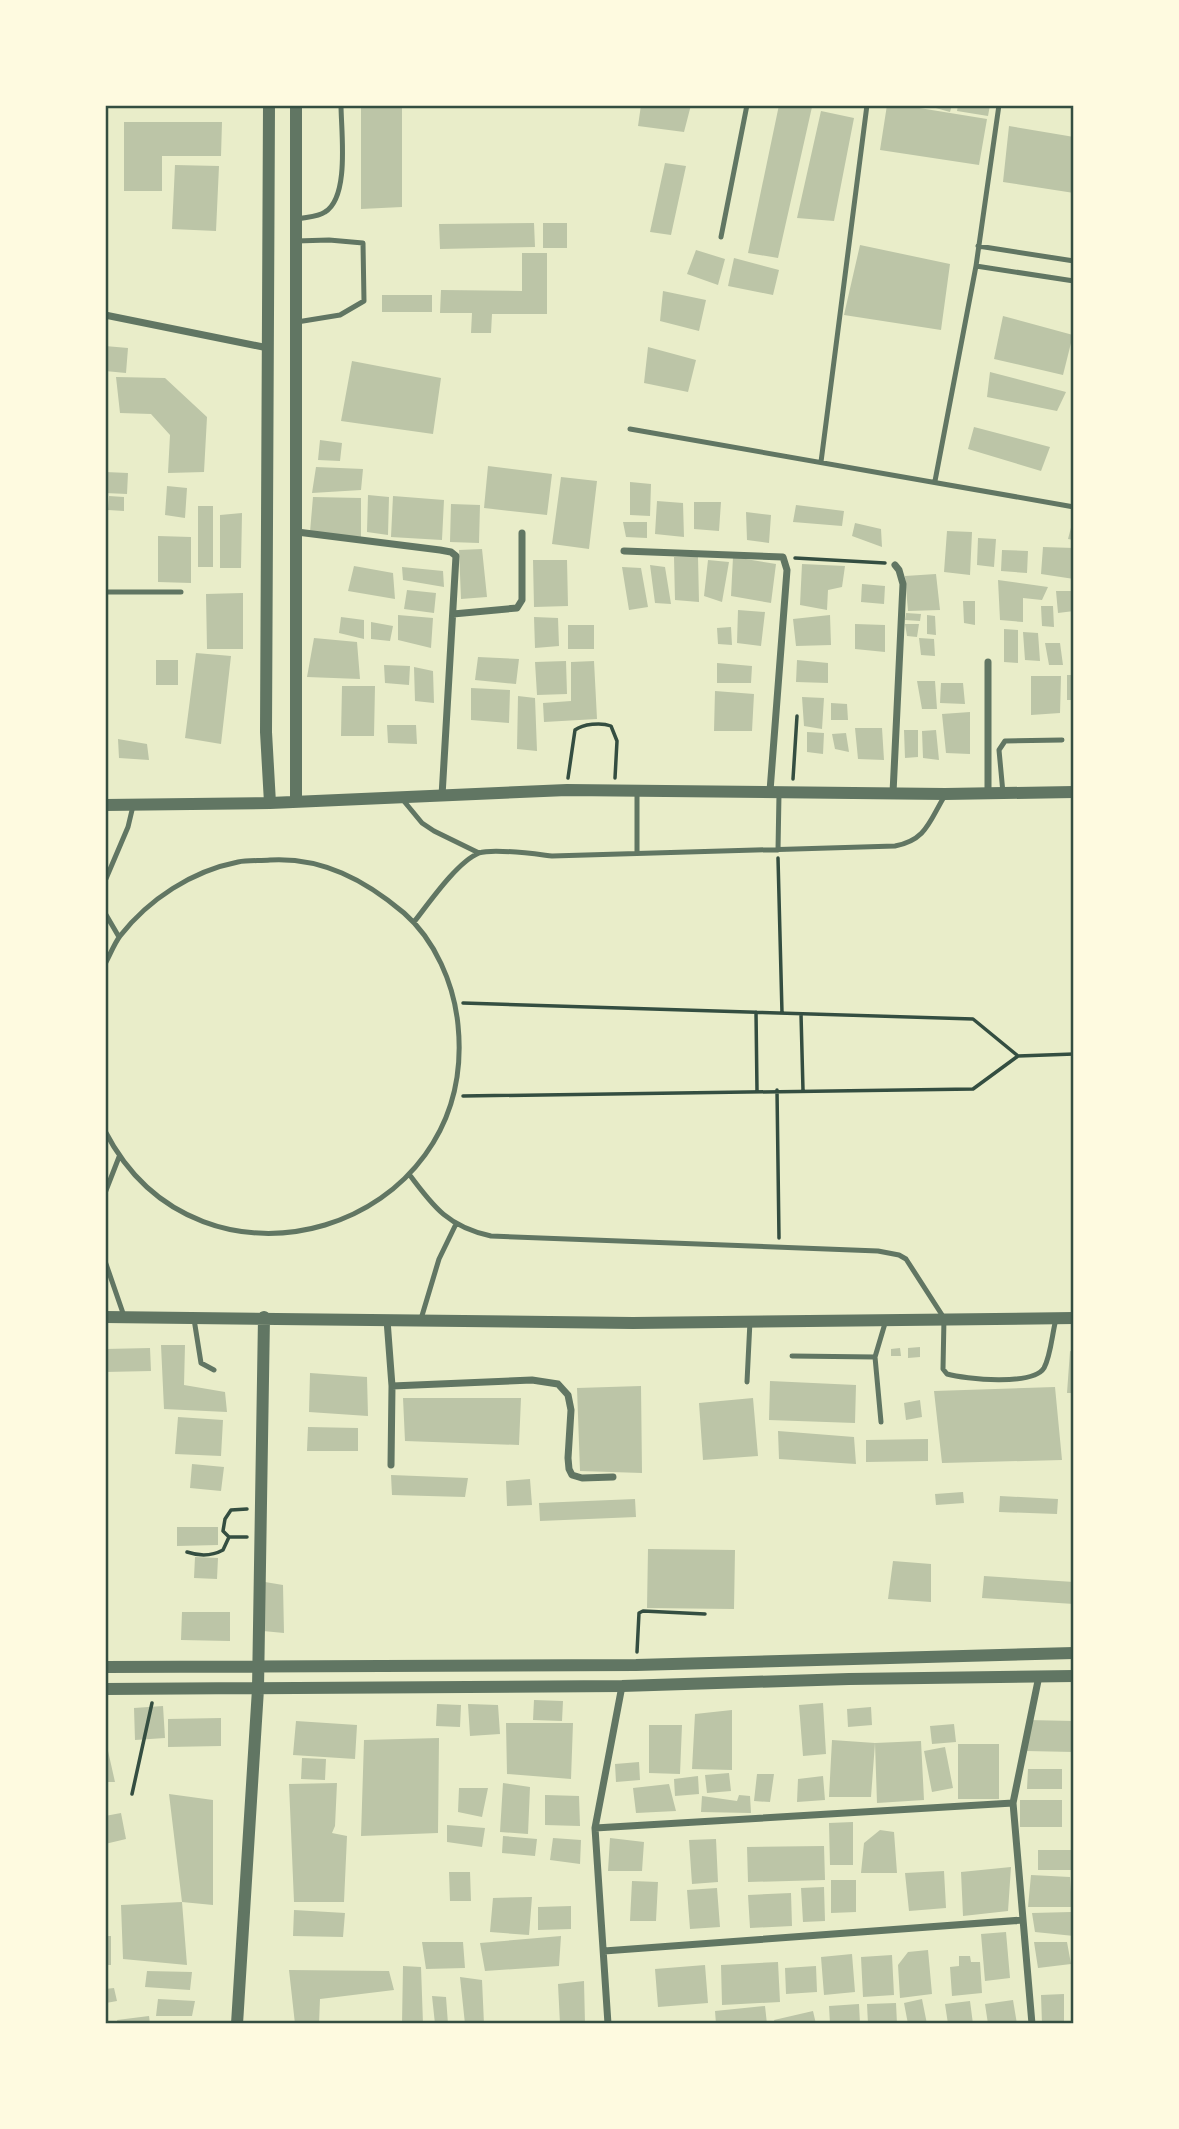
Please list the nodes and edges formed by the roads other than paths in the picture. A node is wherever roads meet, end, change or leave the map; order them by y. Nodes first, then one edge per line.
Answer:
1 (268, 105) edge
2 (296, 105) edge
3 (341, 105) edge
4 (747, 105) edge
5 (867, 105) edge
6 (999, 105) edge
7 (296, 220) junction
8 (721, 237) dead end
9 (296, 241) junction
10 (978, 246) junction
11 (1074, 261) edge
12 (976, 266) junction
13 (1074, 281) edge
14 (105, 315) edge
15 (297, 322) junction
16 (268, 348) junction
17 (630, 429) dead end
18 (821, 462) junction
19 (935, 481) junction
20 (1074, 507) edge
21 (297, 533) junction
22 (522, 533) dead end
23 (624, 551) dead end
24 (895, 565) road end
25 (105, 592) edge
26 (181, 592) dead end
27 (453, 614) junction
28 (988, 662) dead end
29 (1062, 740) dead end
30 (636, 790) junction
31 (774, 791) junction
32 (1074, 792) edge
33 (893, 793) junction
34 (1003, 793) junction
35 (945, 794) junction
36 (988, 794) junction
37 (442, 797) junction
38 (402, 798) junction
39 (296, 802) junction
40 (270, 803) junction
41 (105, 805) edge
42 (133, 806) junction
43 (778, 850) junction
44 (479, 853) junction
45 (637, 853) junction
46 (105, 861) edge
47 (113, 861) junction
48 (105, 881) edge
49 (105, 913) edge
50 (414, 922) junction
51 (119, 937) junction
52 (105, 964) edge
53 (105, 1131) edge
54 (118, 1157) junction
55 (409, 1174) junction
56 (105, 1193) edge
57 (456, 1224) junction
58 (105, 1261) edge
59 (124, 1316) junction
60 (105, 1317) edge
61 (264, 1317) junction
62 (944, 1318) junction
63 (1074, 1318) edge
64 (194, 1319) junction
65 (1056, 1319) junction
66 (387, 1320) junction
67 (886, 1320) junction
68 (420, 1321) junction
69 (750, 1321) junction
70 (792, 1356) dead end
71 (875, 1357) junction
72 (214, 1370) dead end
73 (747, 1382) dead end
74 (392, 1386) junction
75 (881, 1423) dead end
76 (391, 1465) dead end
77 (613, 1477) dead end
78 (1074, 1653) edge
79 (258, 1666) junction
80 (105, 1667) edge
81 (1039, 1676) junction
82 (1074, 1676) edge
83 (622, 1686) junction
84 (105, 1689) edge
85 (258, 1689) junction
86 (1013, 1804) junction
87 (595, 1828) junction
88 (1023, 1920) junction
89 (604, 1951) junction
90 (237, 2024) edge
91 (608, 2024) edge
92 (1032, 2024) edge

1 - 16 street
2 - 7 street
3 - 7 lane
4 - 8 lane
5 - 18 lane
6 - 10 lane
7 - 9 street
9 - 15 street
9 - 15 lane
10 - 11 lane
10 - 12 lane
12 - 13 lane
12 - 19 lane
14 - 16 street
15 - 21 street
16 - 40 street
17 - 18 lane
18 - 19 lane
19 - 20 lane
21 - 27 street
21 - 39 street
22 - 27 street
23 - 31 street
24 - 33 street
25 - 26 lane
27 - 37 street
28 - 36 street
29 - 34 lane
30 - 31 street
30 - 37 street
30 - 45 lane
31 - 33 street
31 - 43 lane
32 - 34 street
33 - 35 street
34 - 36 street
35 - 36 street
35 - 43 lane
37 - 38 street
38 - 39 street
38 - 44 lane
39 - 40 street
40 - 42 street
41 - 42 street
42 - 47 lane
43 - 45 lane
44 - 45 lane
44 - 50 lane
46 - 47 lane
47 - 48 lane
49 - 51 lane
50 - 51 lane
50 - 55 lane
51 - 52 lane
53 - 54 lane
54 - 55 lane
54 - 56 lane
55 - 57 lane
57 - 62 lane
57 - 68 lane
58 - 59 lane
59 - 60 street
59 - 64 street
61 - 64 street
61 - 66 street
61 - 79 street
62 - 65 street
62 - 65 lane
62 - 67 street
63 - 65 street
64 - 72 lane
66 - 68 street
66 - 74 street
67 - 69 street
67 - 71 lane
68 - 69 street
69 - 73 lane
70 - 71 lane
71 - 75 lane
74 - 76 street
74 - 77 street
78 - 79 street
79 - 80 street
79 - 85 street
81 - 82 street
81 - 83 street
81 - 86 street
83 - 85 street
83 - 87 street
84 - 85 street
85 - 90 street
86 - 87 street
86 - 88 street
87 - 89 street
88 - 89 street
88 - 92 street
89 - 91 street

